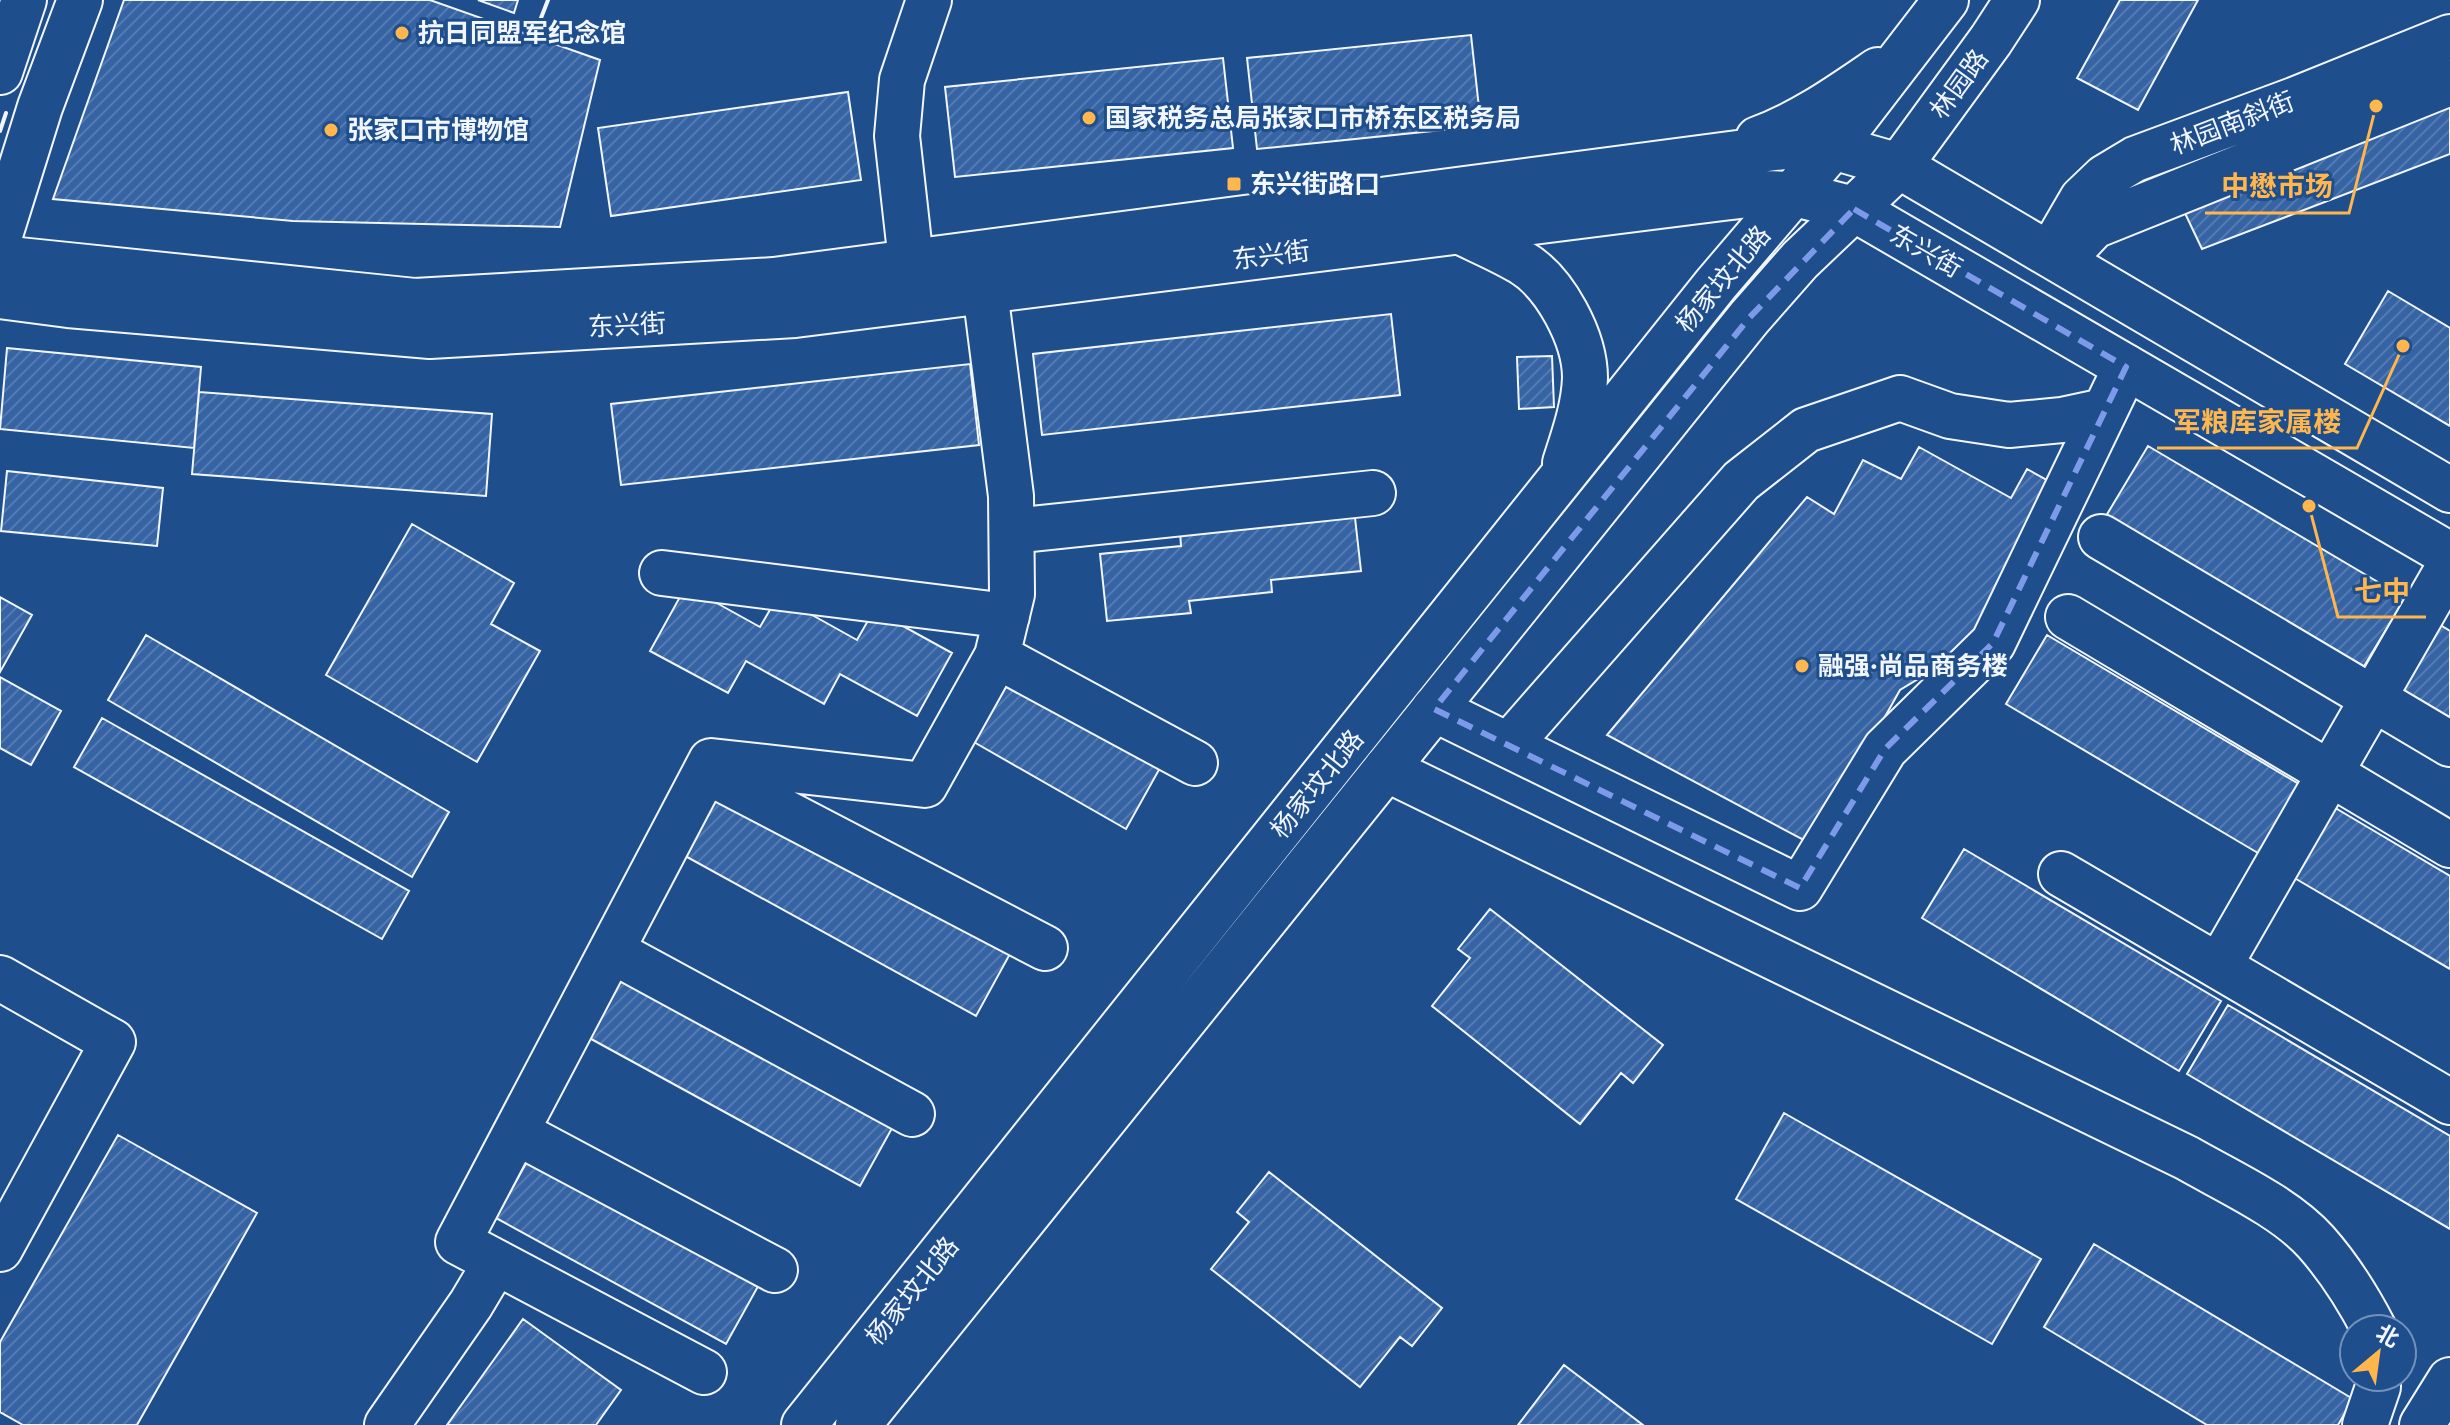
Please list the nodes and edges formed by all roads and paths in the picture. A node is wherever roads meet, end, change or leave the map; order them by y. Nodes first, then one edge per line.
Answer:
1 (24, 0) edge
2 (80, 0) edge
3 (929, 0) edge
4 (1946, 0) edge
5 (2017, 0) edge
6 (2450, 37) edge
7 (1915, 42) junction
8 (0, 72) edge
9 (2450, 83) edge
10 (20, 100) edge
11 (1833, 147) junction
12 (1707, 157) junction
13 (1899, 166) junction
14 (1795, 194) junction
15 (1854, 209) junction
16 (1459, 231) junction
17 (0, 235) edge
18 (0, 258) edge
19 (2058, 259) junction
20 (914, 280) junction
21 (985, 291) junction
22 (0, 296) edge
23 (2126, 367) junction
24 (2104, 411) junction
25 (1560, 480) junction
26 (2450, 490) edge
27 (1373, 493) dead end
28 (1012, 531) junction
29 (2101, 537) dead end
30 (2450, 555) edge
31 (2450, 565) edge
32 (662, 573) dead end
33 (2068, 617) dead end
34 (1002, 636) junction
35 (2374, 698) junction
36 (1434, 709) junction
37 (2450, 744) edge
38 (1509, 745) junction
39 (1195, 763) dead end
40 (1386, 769) junction
41 (706, 771) junction
42 (2331, 772) junction
43 (2450, 845) edge
44 (2061, 874) dead end
45 (1045, 948) dead end
46 (612, 951) junction
47 (2219, 966) junction
48 (0, 978) edge
49 (2450, 1102) edge
50 (912, 1114) dead end
51 (516, 1132) junction
52 (0, 1249) edge
53 (496, 1262) junction
54 (775, 1270) dead end
55 (2365, 1313) edge
56 (704, 1372) dead end
57 (2450, 1380) edge
58 (2376, 1393) edge
59 (387, 1425) edge
60 (804, 1425) edge
61 (858, 1425) edge
62 (2365, 1425) edge
63 (2422, 1425) edge

1 - 8 main road
2 - 10 main road
3 - 20 main road
4 - 7 main road
5 - 13 main road, 林园路
6 - 19 main road, 林园南斜街
7 - 11 main road
7 - 12 main road
9 - 19 main road
10 - 17 main road
11 - 12 main road, 东兴街
11 - 13 main road, 东兴街
11 - 14 main road, 杨家坟北路
12 - 20 main road, 东兴街
13 - 15 main road, 杨家坟北路
13 - 19 main road, 东兴街
14 - 15 main road, 东兴街
14 - 16 main road, 东兴街
14 - 25 main road, 杨家坟北路
15 - 23 main road, 东兴街
15 - 36 main road, 杨家坟北路
16 - 21 main road, 东兴街
16 - 25 main road
18 - 20 main road, 东兴街
19 - 26 main road, 东兴街
20 - 21 main road, 东兴街
20 - 22 main road, 东兴街
21 - 28 main road
23 - 24 main road
23 - 30 main road, 东兴街
24 - 38 main road
24 - 38 main road
25 - 60 main road, 杨家坟北路
27 - 28 main road
28 - 34 main road
29 - 35 main road
31 - 35 main road
32 - 34 main road
33 - 42 main road
34 - 39 main road
34 - 41 main road
35 - 37 main road
35 - 42 main road
36 - 38 main road
36 - 40 main road, 杨家坟北路
40 - 55 main road
40 - 61 main road, 杨家坟北路
41 - 45 main road
41 - 46 main road
42 - 43 main road
42 - 47 main road
44 - 47 main road
46 - 50 main road
46 - 51 main road
47 - 49 main road
48 - 52 main road
51 - 53 main road
51 - 54 main road
53 - 56 main road
53 - 59 main road
57 - 63 main road
58 - 62 main road

